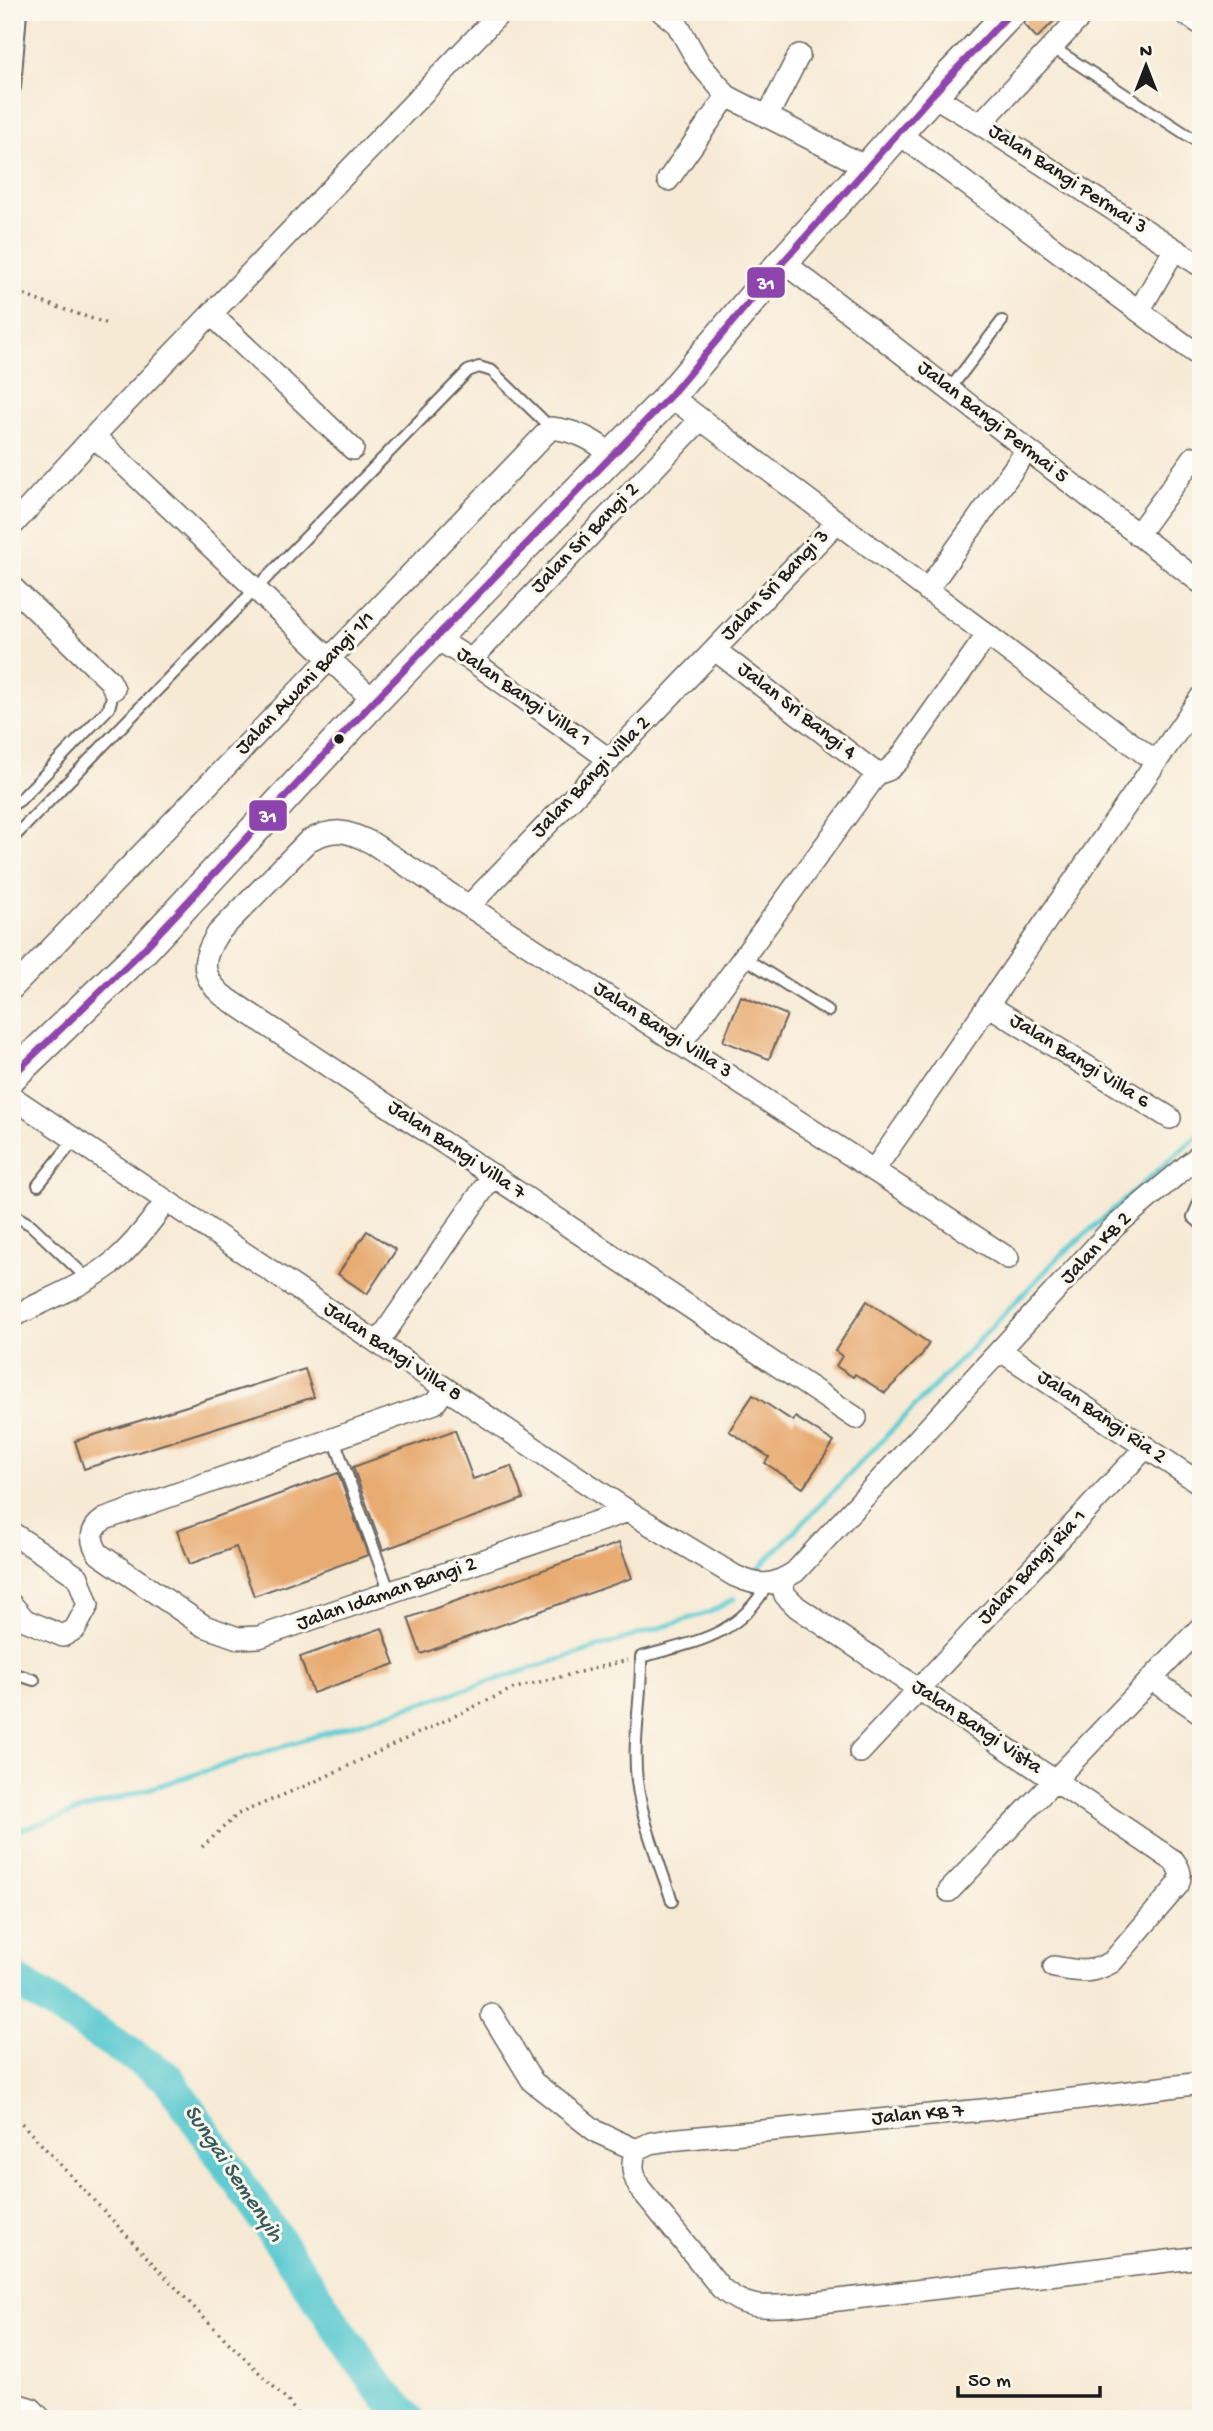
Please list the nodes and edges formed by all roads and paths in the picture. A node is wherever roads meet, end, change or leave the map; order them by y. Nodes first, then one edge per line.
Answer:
1 (21, 12) edge
2 (501, 12) edge
3 (662, 12) edge
4 (1011, 12) edge
5 (1085, 12) edge
6 (1183, 12) edge
7 (1201, 24) edge
8 (1052, 47) junction
9 (799, 55) dead end
10 (932, 95) junction
11 (12, 96) edge
12 (727, 96) junction
13 (767, 117) junction
14 (980, 124) junction
15 (898, 133) junction
16 (1201, 144) edge
17 (868, 168) junction
18 (668, 180) dead end
19 (1174, 250) junction
20 (783, 262) junction
21 (1201, 266) edge
22 (12, 289) edge
23 (1139, 311) junction
24 (211, 314) junction
25 (1002, 321) dead end
26 (105, 323) dead end
27 (1201, 357) edge
28 (949, 390) junction
29 (670, 396) junction
30 (701, 419) junction
31 (551, 428) junction
32 (94, 436) junction
33 (353, 449) dead end
34 (1027, 450) junction
35 (613, 456) junction
36 (1194, 457) dead end
37 (837, 522) junction
38 (12, 526) edge
39 (1138, 535) junction
40 (1201, 583) edge
41 (12, 587) edge
42 (254, 589) junction
43 (927, 590) junction
44 (987, 635) junction
45 (434, 637) junction
46 (715, 650) junction
47 (328, 660) junction
48 (471, 660) junction
49 (114, 689) joint
50 (1201, 697) edge
51 (374, 701) junction
52 (610, 760) junction
53 (1156, 762) junction
54 (877, 774) junction
55 (12, 805) edge
56 (12, 839) edge
57 (308, 841) joint
58 (469, 906) junction
59 (743, 957) junction
60 (12, 989) edge
61 (988, 1005) junction
62 (828, 1011) dead end
63 (681, 1043) junction
64 (12, 1076) edge
65 (12, 1097) edge
66 (1170, 1118) dead end
67 (75, 1139) junction
68 (1201, 1154) edge
69 (874, 1170) junction
70 (493, 1175) junction
71 (38, 1185) dead end
72 (1201, 1198) edge
73 (166, 1201) junction
74 (12, 1214) edge
75 (1201, 1224) edge
76 (1008, 1258) dead end
77 (89, 1279) junction
78 (12, 1317) edge
79 (378, 1343) junction
80 (1001, 1351) junction
81 (445, 1389) junction
82 (856, 1418) dead end
83 (334, 1439) junction
84 (1146, 1447) junction
85 (1201, 1484) edge
86 (628, 1511) junction
87 (12, 1533) edge
88 (774, 1583) junction
89 (390, 1593) junction
90 (12, 1605) edge
91 (1201, 1628) edge
92 (641, 1657) junction
93 (12, 1673) edge
94 (1151, 1679) junction
95 (34, 1680) dead end
96 (919, 1688) junction
97 (1201, 1713) edge
98 (860, 1752) dead end
99 (1054, 1781) junction
100 (202, 1847) dead end
101 (948, 1891) dead end
102 (672, 1901) dead end
103 (1054, 1967) dead end
104 (492, 2015) dead end
105 (1201, 2083) edge
106 (12, 2113) edge
107 (636, 2150) junction
108 (1201, 2257) edge
109 (301, 2419) edge

1 - 11 lane
2 - 24 street
3 - 12 street
4 - 10 street
5 - 8 street
6 - 7 street
8 - 14 street
8 - 16 lane
9 - 13 street
10 - 14 street, Jalan Bangi Permai 3
10 - 15 street
12 - 13 street
12 - 18 street
13 - 17 street
14 - 19 street, Jalan Bangi Permai 3
15 - 17 street
15 - 23 street
17 - 20 street
19 - 21 street, Jalan Bangi Permai 3
19 - 23 street
20 - 28 street, Jalan Bangi Permai 5
20 - 29 street
22 - 26 path
23 - 27 street
24 - 32 street
24 - 33 street
25 - 28 lane
28 - 34 street, Jalan Bangi Permai 5
29 - 30 street
29 - 35 street
30 - 37 street
30 - 48 street, Jalan Sri Bangi 2
31 - 35 street
31 - 42 lane
31 - 47 street, Jalan Awani Bangi 1/1
32 - 38 street
32 - 42 street
34 - 39 street, Jalan Bangi Permai 5
34 - 43 street
35 - 45 street
36 - 39 street
37 - 43 street
37 - 46 street, Jalan Sri Bangi 3
39 - 40 street, Jalan Bangi Permai 5
41 - 49 street
42 - 47 street
42 - 56 lane
43 - 44 street
44 - 53 street
44 - 54 street
45 - 48 street, Jalan Bangi Villa 1
45 - 51 street
46 - 52 street, Jalan Bangi Villa 2
46 - 54 street, Jalan Sri Bangi 4
47 - 51 street
47 - 60 street, Jalan Awani Bangi 1/1
48 - 52 street, Jalan Bangi Villa 1
49 - 55 lane
50 - 53 street
51 - 64 street
52 - 58 street, Jalan Bangi Villa 2
53 - 61 street
54 - 59 street
57 - 58 street, Jalan Bangi Villa 3
57 - 70 street, Jalan Bangi Villa 7
58 - 63 street, Jalan Bangi Villa 3
59 - 62 lane
59 - 63 street
61 - 66 street, Jalan Bangi Villa 6
61 - 69 street
63 - 69 street, Jalan Bangi Villa 3
65 - 67 street, Jalan Bangi Villa 8
67 - 71 lane
67 - 73 street, Jalan Bangi Villa 8
68 - 80 street, Jalan KB 2
69 - 76 street, Jalan Bangi Villa 3
70 - 79 street
70 - 82 street, Jalan Bangi Villa 7
72 - 75 lane
73 - 77 street
73 - 79 street, Jalan Bangi Villa 8
74 - 77 lane
77 - 78 street
79 - 81 street, Jalan Bangi Villa 8
80 - 84 street, Jalan Bangi Ria 2
80 - 88 street, Jalan KB 2
81 - 83 street
81 - 86 street, Jalan Bangi Villa 8
83 - 89 lane
83 - 89 street, Jalan Idaman Bangi 2
84 - 85 street, Jalan Bangi Ria 2
84 - 96 street, Jalan Bangi Ria 1
86 - 88 street, Jalan Bangi Villa 8
86 - 89 street, Jalan Idaman Bangi 2
87 - 90 street
88 - 92 lane
88 - 96 street, Jalan Bangi Vista
91 - 94 street
92 - 100 path
92 - 102 lane
93 - 95 lane
94 - 97 street
94 - 99 street
96 - 98 street, Jalan Bangi Ria 1
96 - 99 street, Jalan Bangi Vista
99 - 101 street
99 - 103 street, Jalan Bangi Vista
104 - 107 street
105 - 107 street, Jalan KB 7
106 - 109 path
107 - 108 street

